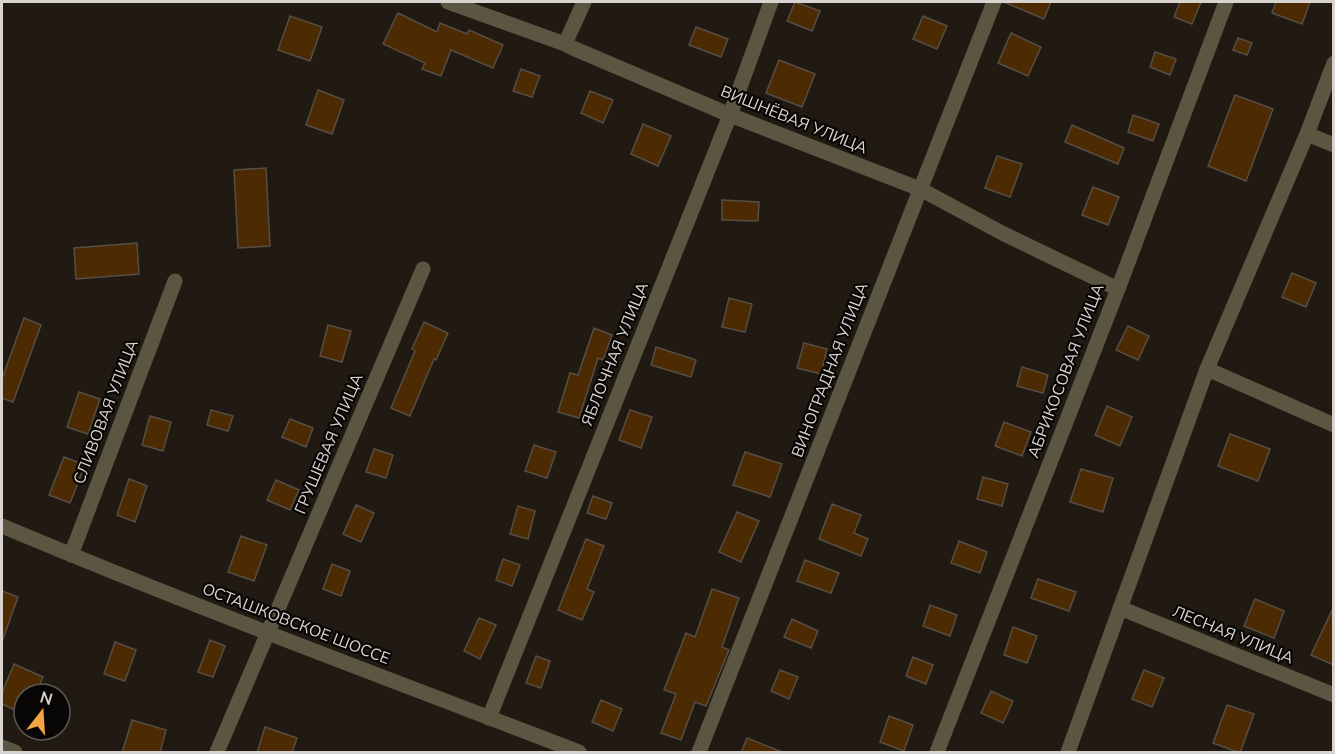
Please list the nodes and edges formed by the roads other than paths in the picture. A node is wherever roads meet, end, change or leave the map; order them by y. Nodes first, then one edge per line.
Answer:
1 (448, 2) edge
2 (585, 2) edge
3 (771, 2) edge
4 (994, 2) edge
5 (1226, 2) edge
6 (565, 44) junction
7 (1334, 63) edge
8 (730, 115) junction
9 (1307, 134) junction
10 (1334, 145) edge
11 (920, 189) junction
12 (423, 269) dead end
13 (175, 281) dead end
14 (1118, 288) junction
15 (1207, 369) junction
16 (1334, 426) edge
17 (2, 526) edge
18 (71, 555) junction
19 (1120, 608) junction
20 (268, 633) junction
21 (1334, 695) edge
22 (489, 718) junction
23 (2, 747) edge
24 (15, 753) edge
25 (217, 753) edge
26 (579, 753) edge
27 (699, 753) edge
28 (938, 753) edge
29 (1068, 753) edge

1 - 6 street, ВИШНЁВАЯ УЛИЦА
2 - 6 street
3 - 8 street, ЯБЛОЧНАЯ УЛИЦА
4 - 11 street, ВИНОГРАДНАЯ УЛИЦА
5 - 14 street, АБРИКОСОВАЯ УЛИЦА
6 - 8 street, ВИШНЁВАЯ УЛИЦА
7 - 9 street
8 - 11 street, ВИШНЁВАЯ УЛИЦА
8 - 22 street, ЯБЛОЧНАЯ УЛИЦА
9 - 10 street
9 - 15 street
11 - 14 street, ВИШНЁВАЯ УЛИЦА
11 - 27 street, ВИНОГРАДНАЯ УЛИЦА
12 - 20 street, ГРУШЕВАЯ УЛИЦА
13 - 18 street, СЛИВОВАЯ УЛИЦА
14 - 28 street, АБРИКОСОВАЯ УЛИЦА
15 - 16 street
15 - 19 street
17 - 18 street, ОСТАШКОВСКОЕ ШОССЕ
18 - 20 street, ОСТАШКОВСКОЕ ШОССЕ
19 - 21 street, ЛЕСНАЯ УЛИЦА
19 - 29 street
20 - 22 street, ОСТАШКОВСКОЕ ШОССЕ
20 - 25 street, ГРУШЕВАЯ УЛИЦА
22 - 26 street, ОСТАШКОВСКОЕ ШОССЕ
23 - 24 street

